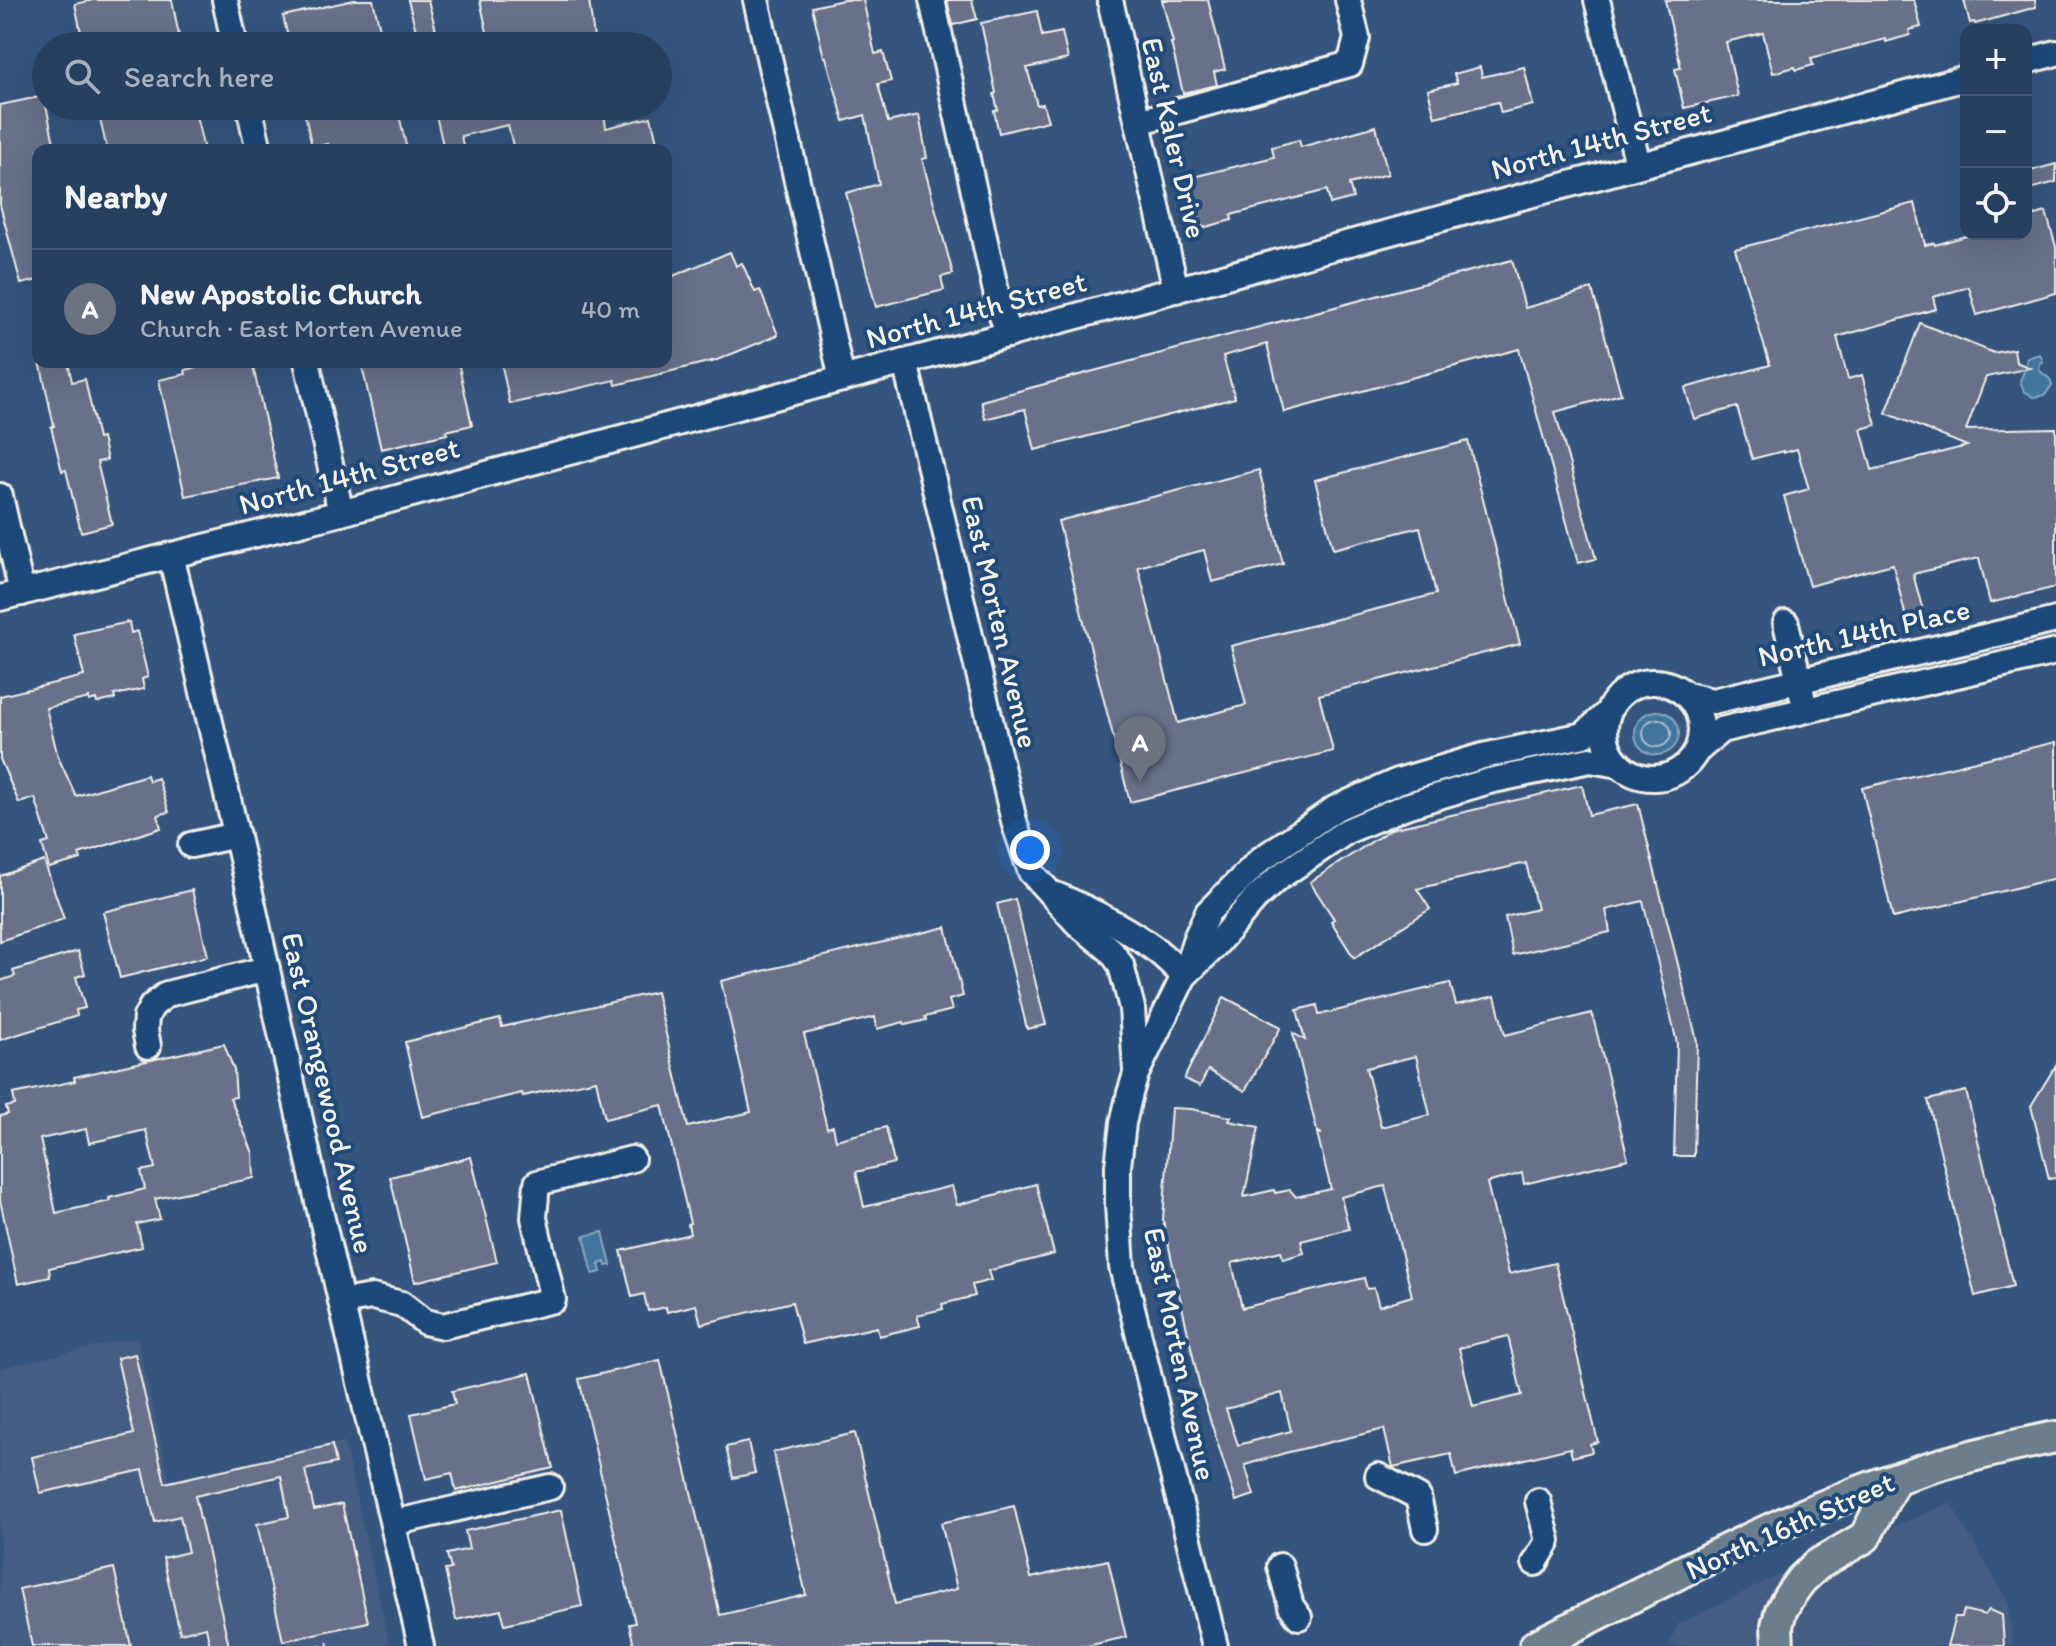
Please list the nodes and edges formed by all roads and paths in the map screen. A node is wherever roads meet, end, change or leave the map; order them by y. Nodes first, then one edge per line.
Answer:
1 (225, 0) edge
2 (756, 0) edge
3 (932, 0) edge
4 (1110, 0) edge
5 (1348, 0) edge
6 (1597, 0) edge
7 (232, 32) edge
8 (2056, 53) edge
9 (2032, 59) edge
10 (1960, 80) edge
11 (252, 120) edge
12 (1138, 122) junction
13 (258, 144) edge
14 (1638, 164) junction
15 (1176, 290) junction
16 (1009, 335) junction
17 (905, 362) junction
18 (308, 368) edge
19 (842, 379) junction
20 (0, 496) edge
21 (341, 513) junction
22 (171, 555) junction
23 (11, 596) edge
24 (2056, 620) edge
25 (1786, 623) dead end
26 (2056, 652) edge
27 (1799, 681) junction
28 (1687, 695) junction
29 (1806, 710) junction
30 (1607, 713) junction
31 (1698, 750) junction
32 (1619, 765) junction
33 (237, 835) junction
34 (191, 845) dead end
35 (1047, 891) junction
36 (267, 969) junction
37 (1184, 976) junction
38 (148, 1046) dead end
39 (1136, 1074) junction
40 (632, 1159) dead end
41 (341, 1302) junction
42 (2056, 1437) edge
43 (1378, 1476) dead end
44 (1895, 1479) junction
45 (550, 1487) dead end
46 (1538, 1501) dead end
47 (393, 1523) junction
48 (1425, 1529) dead end
49 (1535, 1563) dead end
50 (1280, 1566) dead end
51 (1299, 1617) dead end
52 (319, 1646) edge
53 (332, 1646) edge
54 (421, 1646) edge
55 (1215, 1646) edge
56 (1535, 1646) edge
57 (1778, 1646) edge

1 - 7 street
2 - 19 street
3 - 16 street
4 - 12 street, East Kaler Drive
5 - 12 street
6 - 14 street
8 - 9 street
10 - 14 street, North 14th Street
11 - 13 street
12 - 15 street, East Kaler Drive
14 - 15 street, North 14th Street
15 - 16 street, North 14th Street
16 - 17 street, North 14th Street
17 - 19 street, North 14th Street
17 - 35 street, East Morten Avenue
18 - 21 street
19 - 21 street, North 14th Street
20 - 23 street
21 - 22 street, North 14th Street
22 - 23 street, North 14th Street
22 - 33 street, East Orangewood Avenue
24 - 27 street, North 14th Place
25 - 27 street
26 - 29 street, North 14th Place
27 - 28 street, North 14th Place
27 - 29 street
28 - 30 street, North 14th Place
28 - 31 street
29 - 31 street, North 14th Place
30 - 32 street
30 - 37 street, North 14th Place
31 - 32 street, North 14th Place
32 - 37 street, North 14th Place
33 - 34 street
33 - 36 street, East Orangewood Avenue
35 - 37 street
35 - 39 street, East Morten Avenue
36 - 38 street
36 - 41 street, East Orangewood Avenue
37 - 39 street, East Morten Avenue
39 - 55 street, East Morten Avenue
40 - 41 street
41 - 47 street, East Orangewood Avenue
42 - 44 main road, North 16th Street
43 - 48 street
44 - 56 main road, North 16th Street
44 - 57 main road
45 - 47 street
46 - 49 street
47 - 54 street, East Orangewood Avenue
50 - 51 street
52 - 53 path

